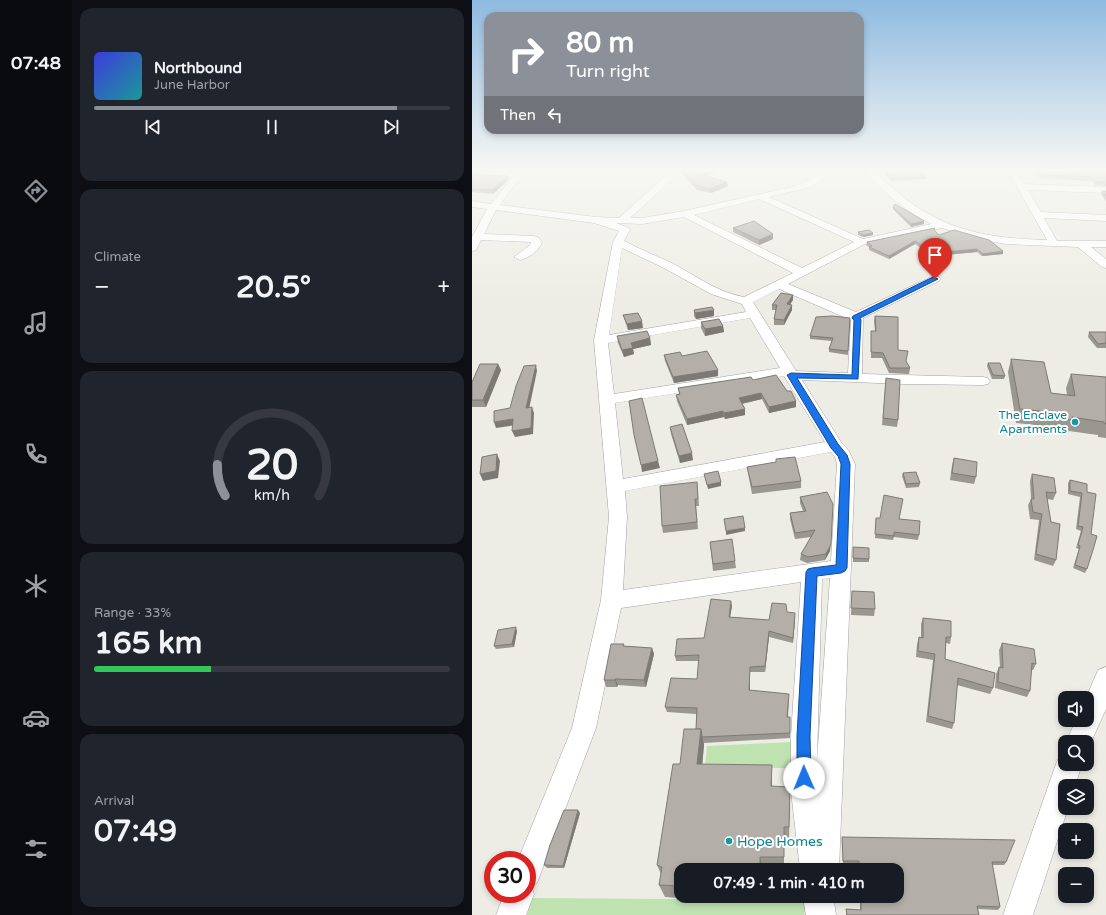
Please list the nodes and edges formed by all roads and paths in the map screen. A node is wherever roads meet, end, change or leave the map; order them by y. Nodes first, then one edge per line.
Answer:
1 (491, 212) edge
2 (536, 212) edge
3 (639, 212) edge
4 (693, 212) edge
5 (794, 212) edge
6 (917, 212) edge
7 (1036, 212) edge
8 (685, 214) junction
9 (1038, 215) junction
10 (1106, 218) edge
11 (942, 225) junction
12 (621, 231) junction
13 (477, 237) junction
14 (862, 242) junction
15 (1054, 244) junction
16 (1080, 244) junction
17 (1106, 244) edge
18 (472, 248) edge
19 (520, 257) dead end
20 (1106, 265) edge
21 (801, 272) junction
22 (935, 279) dead end
23 (778, 284) junction
24 (746, 301) junction
25 (754, 314) junction
26 (856, 318) junction
27 (601, 340) junction
28 (790, 373) junction
29 (855, 378) junction
30 (983, 381) dead end
31 (606, 400) junction
32 (835, 446) junction
33 (615, 487) junction
34 (841, 568) junction
35 (812, 572) junction
36 (612, 600) junction
37 (1106, 678) edge
38 (1081, 735) edge
39 (1067, 771) edge
40 (536, 851) edge
41 (814, 863) edge
42 (824, 863) edge
43 (516, 903) edge
44 (819, 903) edge
45 (822, 903) edge
46 (511, 915) edge
47 (821, 915) edge
48 (1018, 915) edge

1 - 13 street
2 - 12 street
3 - 12 street
4 - 8 street
5 - 14 street
6 - 11 street
7 - 9 street
8 - 12 street
8 - 21 street
9 - 10 street
9 - 15 street
11 - 14 street
11 - 15 street
12 - 24 street
12 - 27 street
13 - 18 street
13 - 19 street
14 - 21 street
15 - 16 street
16 - 17 street
16 - 20 street
21 - 23 street
22 - 26 street
23 - 24 street
23 - 26 street
24 - 25 street
25 - 27 street
25 - 28 street
26 - 29 street
27 - 31 street
28 - 29 street
28 - 31 street
28 - 32 street
29 - 30 street
31 - 33 street
32 - 33 street
32 - 34 street
33 - 36 street
34 - 35 street
34 - 42 street
35 - 36 street
35 - 41 street
36 - 40 street
37 - 38 street
39 - 48 street
43 - 46 street
44 - 47 street
45 - 47 street

